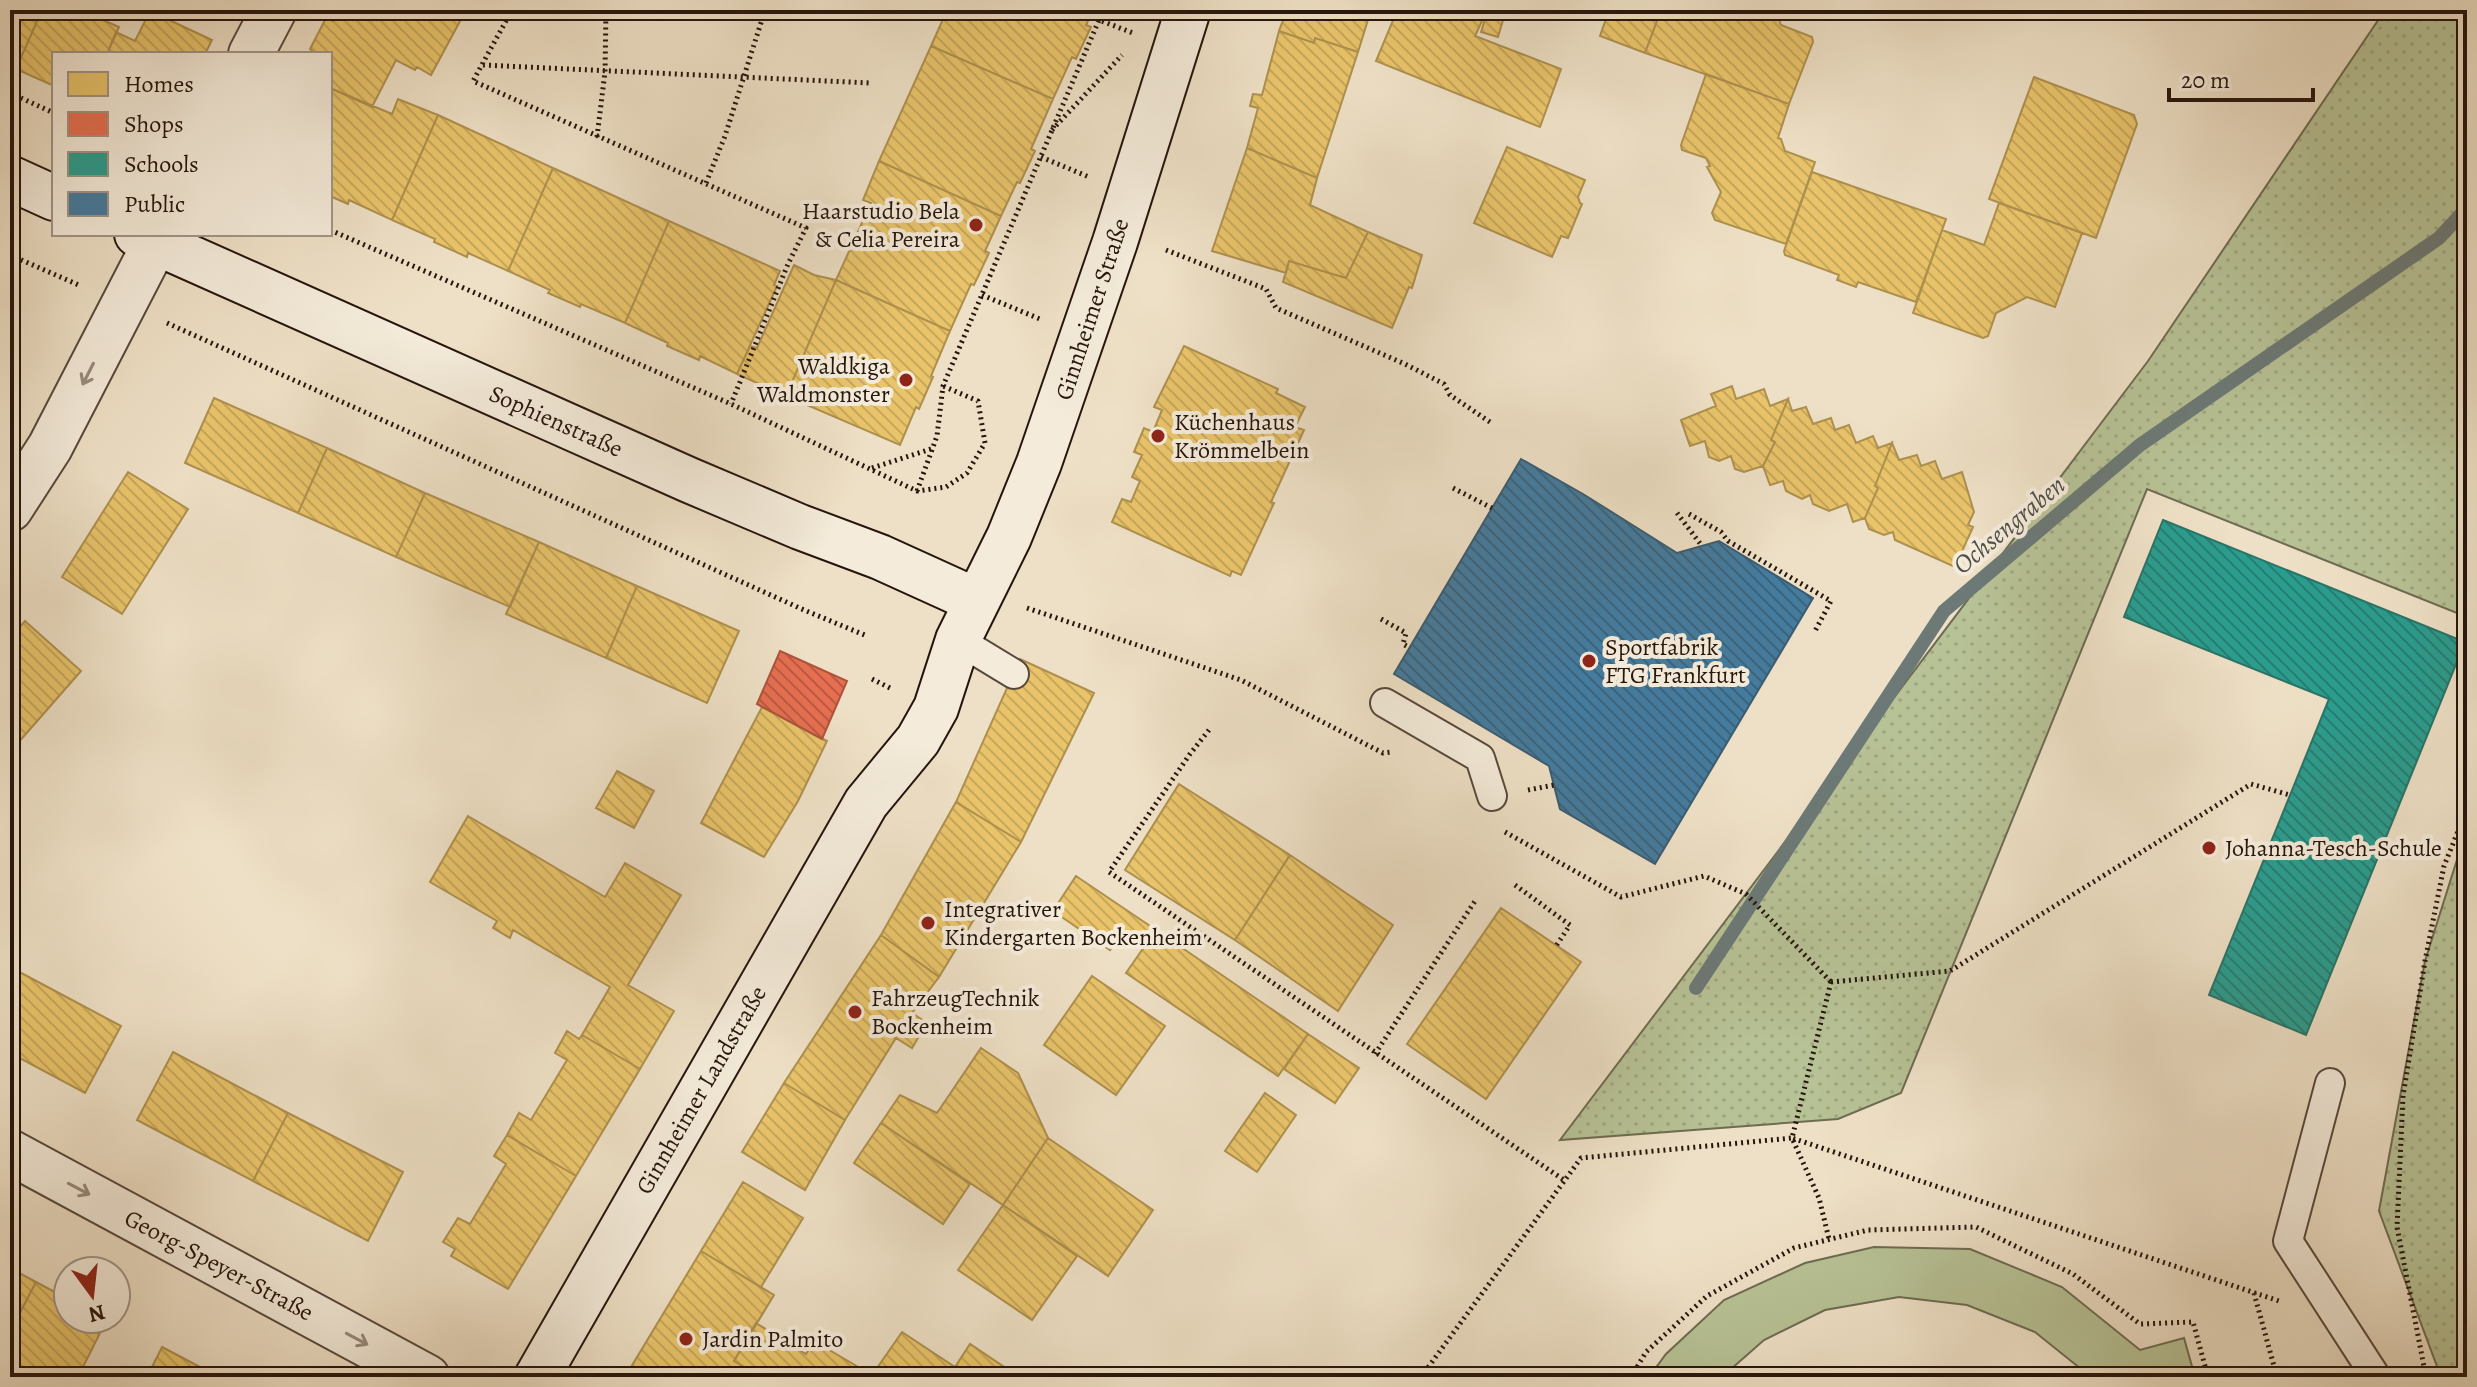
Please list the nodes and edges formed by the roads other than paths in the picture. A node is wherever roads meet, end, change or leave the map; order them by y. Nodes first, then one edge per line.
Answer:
1 (274, 10) edge
2 (1188, 10) edge
3 (252, 52) edge
4 (10, 178) edge
5 (52, 197) edge
6 (151, 237) edge
7 (10, 509) edge
8 (977, 601) junction
9 (958, 640) junction
10 (1014, 674) dead end
11 (1385, 703) dead end
12 (1492, 796) road end
13 (2330, 1083) dead end
14 (10, 1152) edge
15 (427, 1377) edge
16 (537, 1377) edge
17 (2376, 1377) edge

1 - 3 street
2 - 8 street, Ginnheimer Straße
4 - 5 street
6 -> 7 street
6 - 8 street, Sophienstraße
8 - 9 street, Ginnheimer Landstraße
9 - 10 lane
9 - 16 street, Ginnheimer Landstraße
11 - 12 lane
13 - 17 lane
14 -> 15 street, Georg-Speyer-Straße

